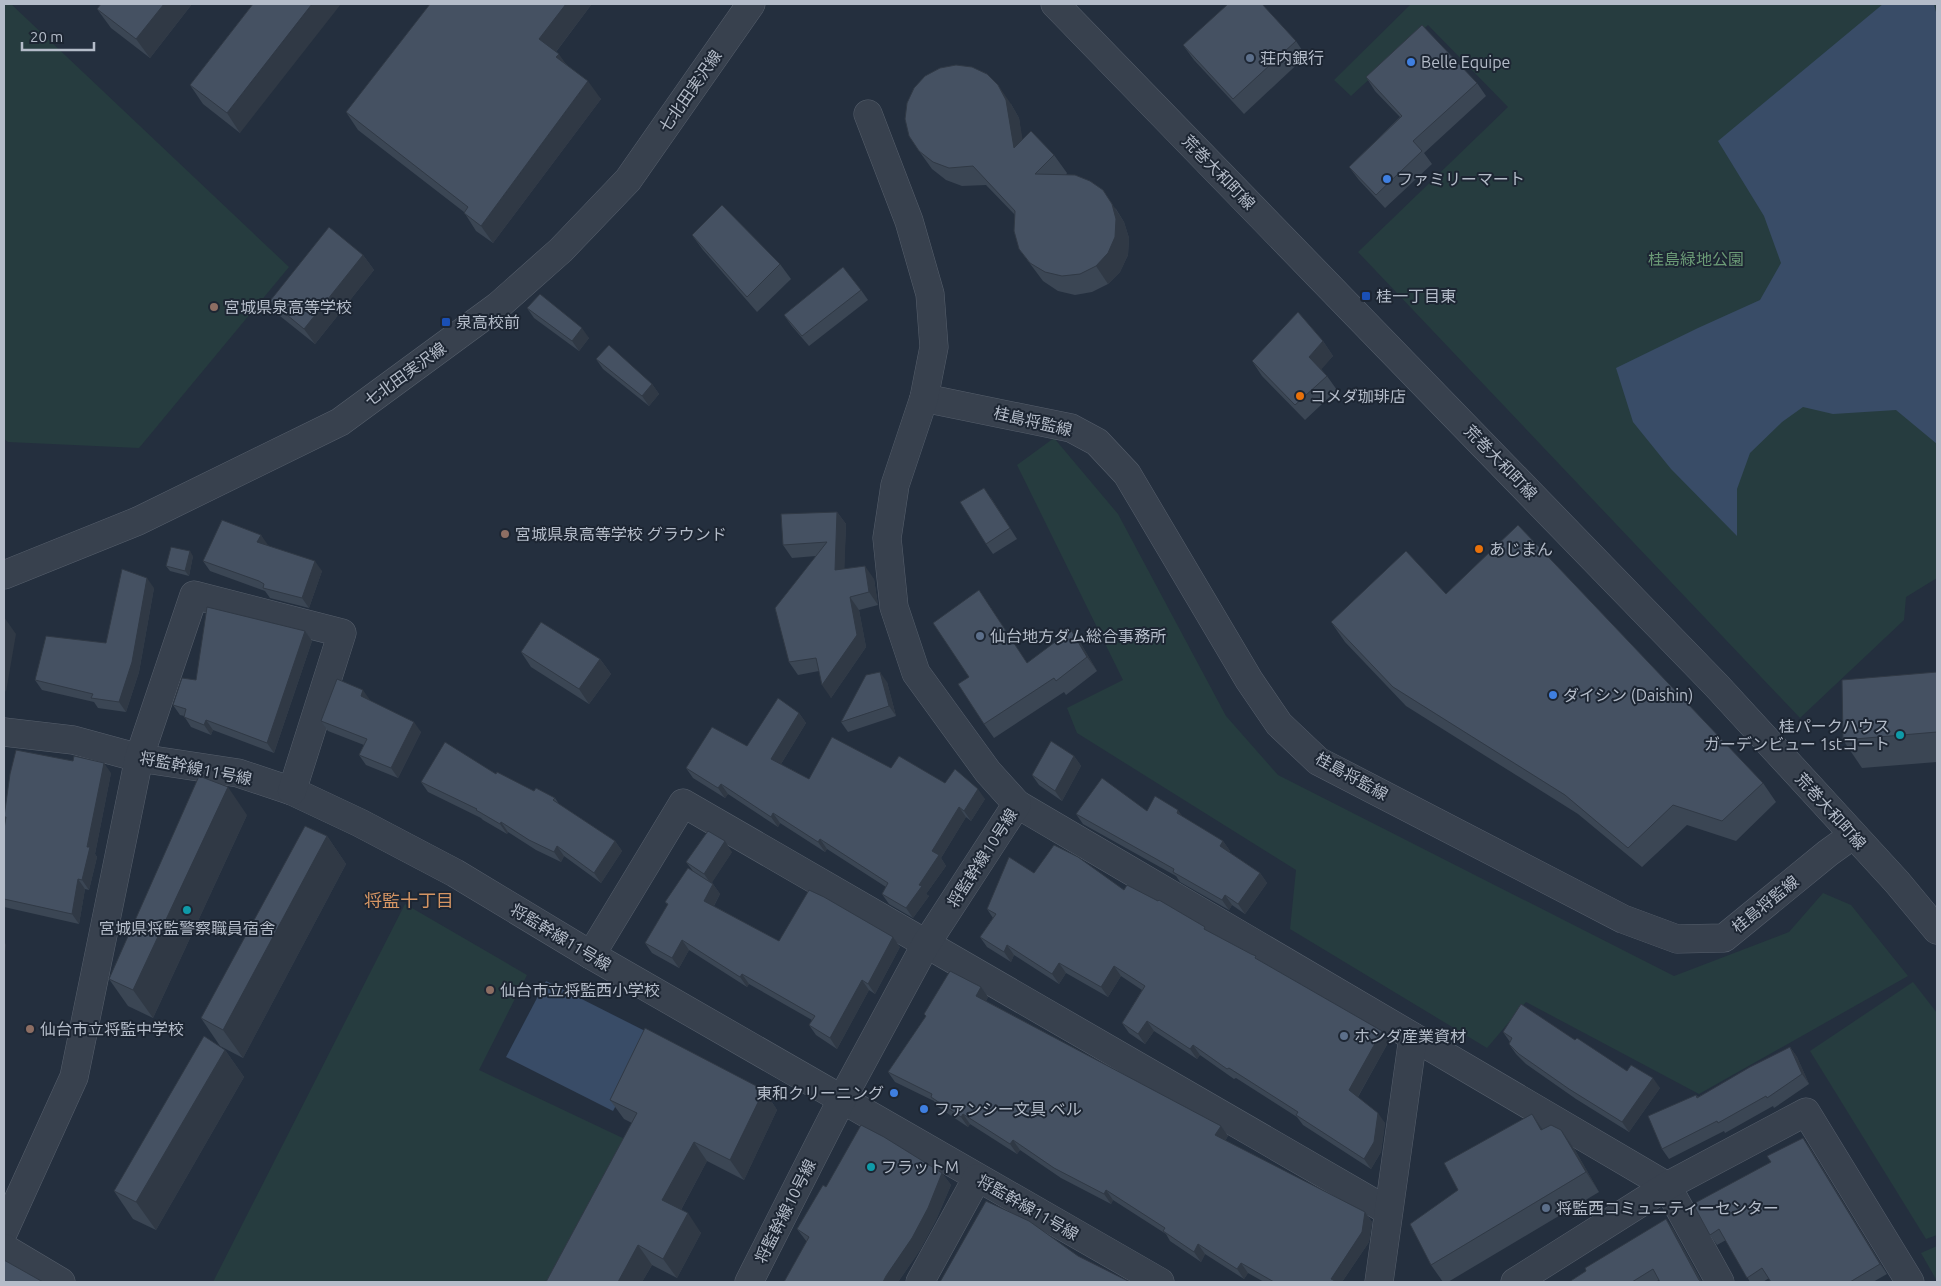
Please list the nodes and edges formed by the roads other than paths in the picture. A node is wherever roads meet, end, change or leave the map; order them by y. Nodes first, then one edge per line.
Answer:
1 (751, 4) edge
2 (1055, 4) edge
3 (868, 114) dead end
4 (924, 398) junction
5 (4, 576) edge
6 (5, 739) edge
7 (139, 758) junction
8 (292, 791) junction
9 (1017, 804) junction
10 (1853, 835) junction
11 (1937, 930) edge
12 (926, 944) junction
13 (591, 955) junction
14 (1413, 1037) junction
15 (842, 1099) junction
16 (977, 1178) junction
17 (1666, 1186) junction
18 (1388, 1211) junction
19 (4, 1231) edge
20 (4, 1248) edge
21 (61, 1282) edge
22 (749, 1282) edge
23 (920, 1282) edge
24 (1160, 1282) edge
25 (1379, 1282) edge
26 (1515, 1282) edge
27 (1720, 1282) edge
28 (1910, 1282) edge

1 - 5 street, 七北田実沢線
2 - 10 street, 荒巻大和町線
3 - 4 street, 将監幹線10号線
4 - 9 street, 将監幹線10号線
4 - 10 street, 桂島将監線
6 - 7 street, 将監幹線11号線
7 - 8 street, 将監幹線11号線
7 - 8 street
7 - 19 street
8 - 13 street, 将監幹線11号線
9 - 12 street, 将監幹線10号線
9 - 14 street
10 - 11 street, 荒巻大和町線
12 - 13 street
12 - 15 street, 将監幹線10号線
12 - 18 street
13 - 15 street, 将監幹線11号線
14 - 17 street
14 - 18 street
15 - 16 street, 将監幹線11号線
15 - 22 street, 将監幹線10号線
16 - 23 street
16 - 24 street, 将監幹線11号線
17 - 26 street
17 - 27 street
17 - 28 street
18 - 25 street
20 - 21 street

